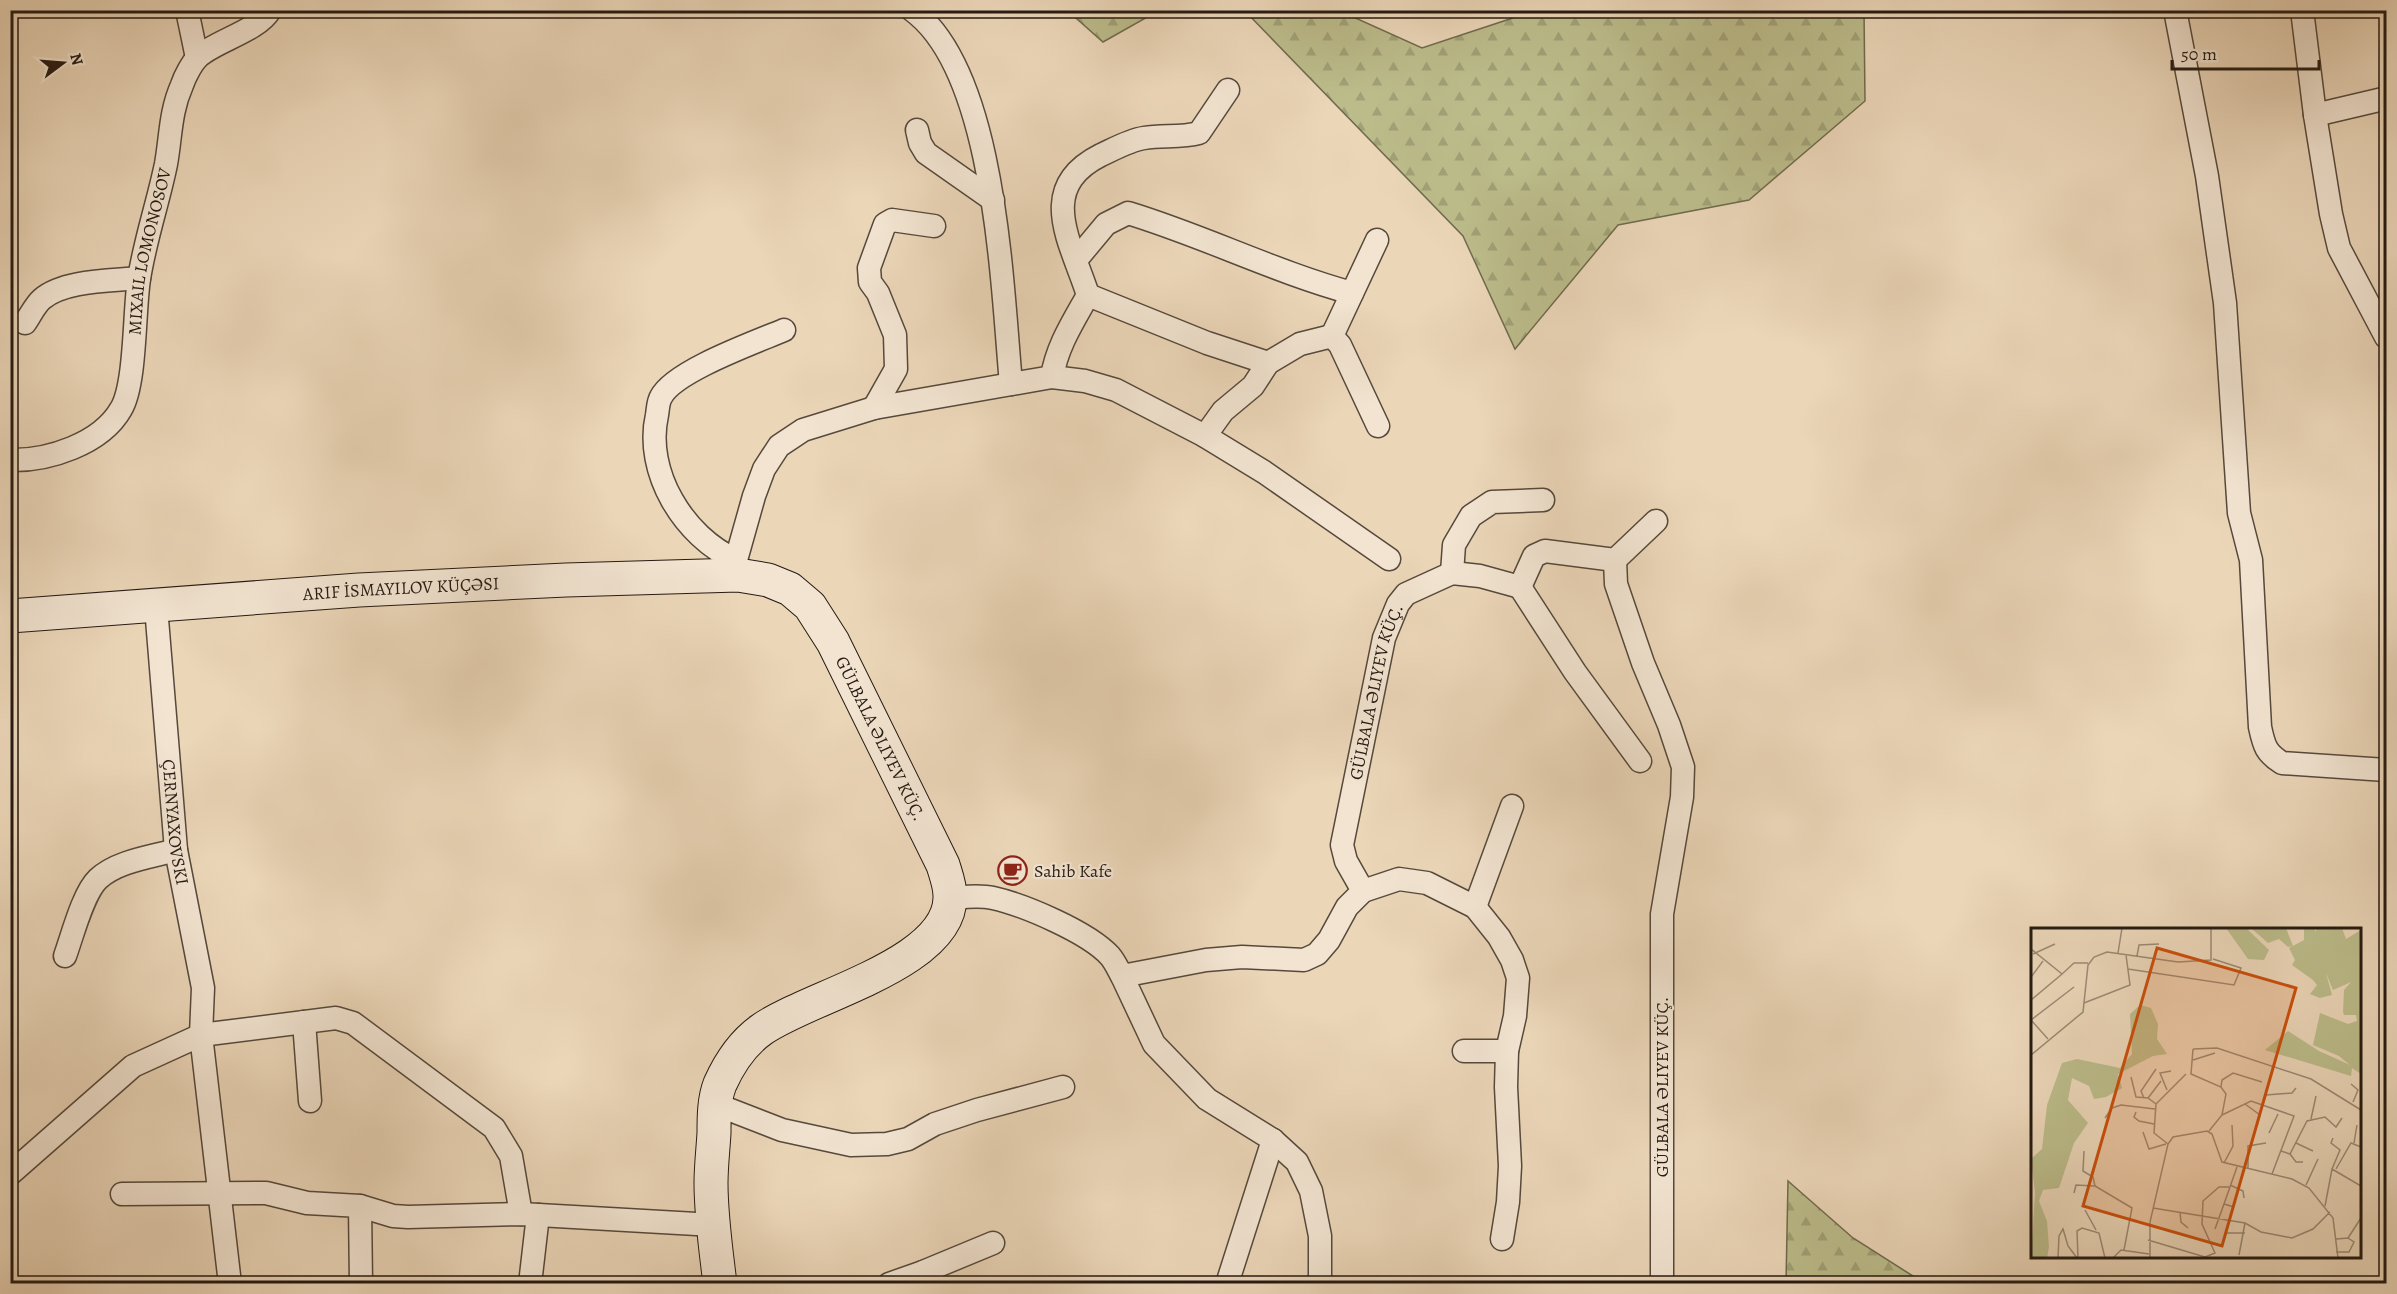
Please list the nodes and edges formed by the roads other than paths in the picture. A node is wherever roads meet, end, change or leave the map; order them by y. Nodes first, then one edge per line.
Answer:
1 (187, 10) edge
2 (270, 10) edge
3 (912, 10) edge
4 (2175, 10) edge
5 (2302, 10) edge
6 (197, 58) junction
7 (1228, 90) dead end
8 (2383, 99) dead end
9 (2315, 115) junction
10 (917, 130) dead end
11 (993, 200) junction
12 (934, 226) dead end
13 (1377, 240) dead end
14 (1076, 260) junction
15 (139, 278) junction
16 (1352, 293) junction
17 (1088, 295) junction
18 (25, 323) dead end
19 (784, 330) dead end
20 (1332, 336) junction
21 (2386, 337) edge
22 (1268, 363) junction
23 (1052, 377) junction
24 (1011, 384) junction
25 (874, 408) junction
26 (1378, 426) dead end
27 (1205, 436) junction
28 (10, 460) edge
29 (1543, 500) dead end
30 (1656, 521) dead end
31 (1389, 559) dead end
32 (1615, 560) junction
33 (737, 568) junction
34 (1452, 573) junction
35 (1520, 587) junction
36 (156, 606) junction
37 (10, 616) edge
38 (1640, 761) dead end
39 (2386, 770) edge
40 (1512, 806) dead end
41 (176, 850) junction
42 (1363, 891) junction
43 (951, 898) junction
44 (1475, 907) junction
45 (65, 956) dead end
46 (1122, 976) junction
47 (304, 1022) junction
48 (201, 1035) junction
49 (1464, 1051) dead end
50 (1507, 1051) junction
51 (1063, 1087) dead end
52 (310, 1101) dead end
53 (715, 1104) junction
54 (1273, 1140) junction
55 (10, 1174) edge
56 (220, 1193) junction
57 (122, 1194) dead end
58 (360, 1206) junction
59 (530, 1214) junction
60 (714, 1225) junction
61 (1502, 1239) dead end
62 (993, 1243) dead end
63 (925, 1278) edge
64 (230, 1284) edge
65 (360, 1284) edge
66 (530, 1284) edge
67 (720, 1284) edge
68 (889, 1284) edge
69 (1227, 1284) edge
70 (1320, 1284) edge
71 (1662, 1284) edge

1 - 6 street
2 - 6 street
3 - 11 street
4 - 39 street
5 - 9 street
6 - 15 street, MIXAIL LOMONOSOV
7 - 14 street
8 - 9 street
9 - 21 street
10 - 11 street
11 - 24 street
12 - 25 street
13 - 16 street
14 - 16 street
14 - 17 street
15 - 18 street
15 - 28 street, MIXAIL LOMONOSOV
16 - 20 street
17 - 22 street
17 - 23 street
19 - 33 street
20 - 22 street
20 - 26 street
22 - 27 street
23 - 24 street
23 - 27 street
24 - 25 street
25 - 33 street
27 - 31 street
29 - 34 street
30 - 32 street
32 - 35 street
32 - 71 street, GÜLBALA ƏLIYEV KÜÇ.
33 - 36 street
33 - 43 street, GÜLBALA ƏLIYEV KÜÇ.
34 - 35 street
34 - 42 street, GÜLBALA ƏLIYEV KÜÇ.
35 - 38 street
36 - 37 street
36 - 41 street, ÇERNYAXOVSKI
40 - 44 street
41 - 45 street
41 - 48 street, ÇERNYAXOVSKI
42 - 44 street
42 - 46 street
43 - 46 street
43 - 53 street
44 - 50 street
46 - 54 street
47 - 48 street
47 - 52 street
47 - 59 street
48 - 55 street
48 - 56 street, ÇERNYAXOVSKI
49 - 50 street
50 - 61 street
51 - 53 street
53 - 60 street
54 - 69 street
54 - 70 street
56 - 57 street
56 - 58 street
56 - 64 street, ÇERNYAXOVSKI
58 - 59 street
58 - 65 street
59 - 60 street
59 - 66 street
60 - 67 street
62 - 63 street
63 - 68 street

